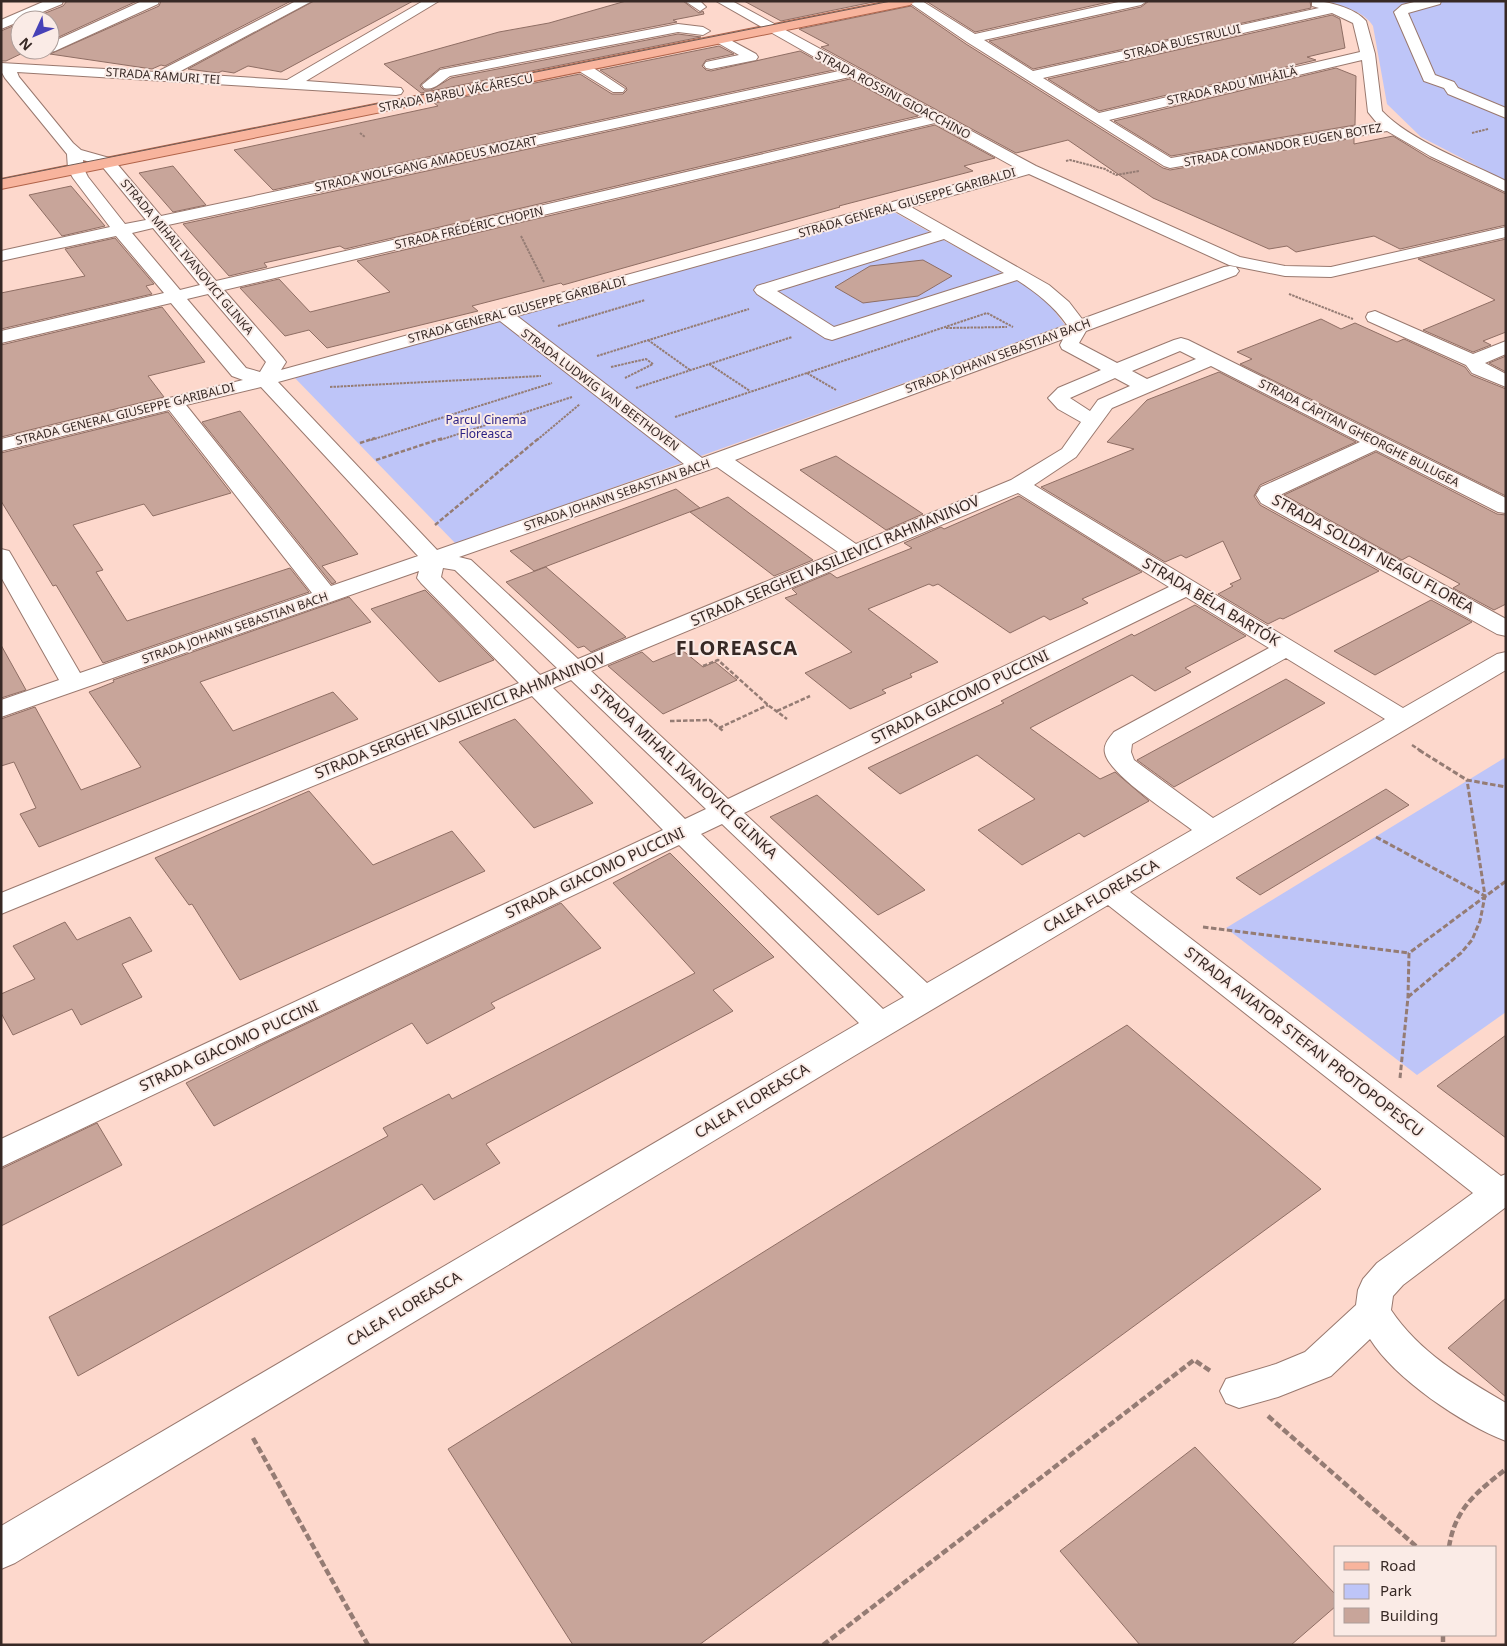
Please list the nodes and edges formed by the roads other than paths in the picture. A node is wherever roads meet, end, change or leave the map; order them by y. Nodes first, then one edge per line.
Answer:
1 (57, 1) edge
2 (154, 1) edge
3 (306, 1) edge
4 (433, 1) edge
5 (722, 1) edge
6 (851, 1) edge
7 (911, 1) edge
8 (1141, 1) edge
9 (1313, 1) edge
10 (1435, 1) edge
11 (1333, 8) junction
12 (757, 20) junction
13 (1, 25) edge
14 (773, 29) junction
15 (972, 39) junction
16 (723, 40) junction
17 (60, 43) edge
18 (1368, 54) junction
19 (22, 60) edge
20 (711, 65) dead end
21 (5, 67) edge
22 (584, 68) junction
23 (77, 71) junction
24 (852, 72) junction
25 (160, 76) junction
26 (1031, 76) junction
27 (289, 85) junction
28 (1448, 85) junction
29 (326, 87) junction
30 (1483, 88) dead end
31 (14, 89) junction
32 (618, 89) dead end
33 (396, 91) junction
34 (347, 100) junction
35 (308, 108) dead end
36 (1506, 114) edge
37 (937, 118) junction
38 (1097, 118) junction
39 (1388, 126) junction
40 (210, 127) dead end
41 (154, 138) dead end
42 (108, 154) junction
43 (58, 156) dead end
44 (75, 161) junction
45 (1030, 168) junction
46 (1, 184) edge
47 (1506, 187) edge
48 (895, 205) junction
49 (158, 223) junction
50 (121, 231) junction
51 (1506, 232) edge
52 (946, 233) junction
53 (1, 256) edge
54 (1230, 271) dead end
55 (1019, 274) junction
56 (212, 288) junction
57 (177, 296) junction
58 (502, 314) junction
59 (1367, 319) road end
60 (1078, 327) junction
61 (1, 337) edge
62 (1506, 347) edge
63 (1212, 359) junction
64 (1473, 361) junction
65 (1114, 370) junction
66 (1506, 381) edge
67 (270, 385) junction
68 (1144, 386) junction
69 (173, 402) junction
70 (1092, 420) junction
71 (1376, 442) junction
72 (1, 445) edge
73 (709, 462) junction
74 (1019, 485) junction
75 (1506, 507) edge
76 (424, 550) junction
77 (854, 553) junction
78 (1, 556) edge
79 (1187, 587) junction
80 (327, 596) junction
81 (1506, 629) edge
82 (1287, 648) junction
83 (1505, 660) edge
84 (576, 669) junction
85 (74, 684) junction
86 (537, 686) junction
87 (1, 708) edge
88 (1395, 724) junction
89 (726, 811) junction
90 (1212, 831) junction
91 (682, 832) junction
92 (1110, 891) junction
93 (1, 904) edge
94 (925, 999) junction
95 (880, 1025) junction
96 (1, 1154) edge
97 (1502, 1190) edge
98 (1373, 1312) junction
99 (1238, 1391) road end
100 (1506, 1423) edge
101 (1, 1549) edge

1 - 13 street
2 - 17 street
3 - 25 street
4 - 27 street
5 - 12 street, STRADA ROSSINI GIOACCHINO
6 - 12 main road, STRADA BARBU VĂCĂRESCU
7 - 14 main road, STRADA BARBU VĂCĂRESCU
7 - 15 street, STRADA COMANDOR EUGEN BOTEZ
8 - 15 street
9 - 11 street, STRADA COMANDOR EUGEN BOTEZ
10 - 28 street
11 - 18 street, STRADA COMANDOR EUGEN BOTEZ
11 - 26 street, STRADA BUESTRULUI
12 - 14 street, STRADA ROSSINI GIOACCHINO
12 - 33 main road, STRADA BARBU VĂCĂRESCU
14 - 16 main road, STRADA BARBU VĂCĂRESCU
14 - 24 street, STRADA ROSSINI GIOACCHINO
15 - 26 street, STRADA COMANDOR EUGEN BOTEZ
16 - 20 street
16 - 22 main road, STRADA BARBU VĂCĂRESCU
18 - 38 street, STRADA RADU MIHĂILĂ
18 - 39 street, STRADA COMANDOR EUGEN BOTEZ
19 - 21 street
21 - 23 street, STRADA RAMURI TEI
21 - 31 street
22 - 32 street
22 - 42 main road, STRADA BARBU VĂCĂRESCU
23 - 25 street, STRADA RAMURI TEI
23 - 31 street
24 - 37 street, STRADA ROSSINI GIOACCHINO
24 - 49 street, STRADA WOLFGANG AMADEUS MOZART
25 - 27 street, STRADA RAMURI TEI
26 - 38 street, STRADA COMANDOR EUGEN BOTEZ
27 - 29 street, STRADA RAMURI TEI
28 - 30 street
28 - 36 street
29 - 33 street, STRADA RAMURI TEI
29 - 34 street, STRADA RAMURI TEI
31 - 44 street
33 - 34 main road, STRADA BARBU VĂCĂRESCU
34 - 35 main road, STRADA BARBU VĂCĂRESCU
37 - 45 street, STRADA ROSSINI GIOACCHINO
37 - 56 street, STRADA FRÉDÉRIC CHOPIN
38 - 39 street, STRADA COMANDOR EUGEN BOTEZ
39 - 47 street
40 - 41 main road
42 - 44 street
42 - 49 street, STRADA MIHAIL IVANOVICI GLINKA
43 - 44 main road
44 - 46 main road
44 - 50 street
45 - 48 street, STRADA GENERAL GIUSEPPE GARIBALDI
45 - 51 street, STRADA ROSSINI GIOACCHINO
48 - 52 street
48 - 58 street, STRADA GENERAL GIUSEPPE GARIBALDI
49 - 50 street, STRADA WOLFGANG AMADEUS MOZART
49 - 56 street, STRADA MIHAIL IVANOVICI GLINKA
50 - 53 street, STRADA WOLFGANG AMADEUS MOZART
50 - 57 street
52 - 55 street
52 - 55 street
54 - 60 street, STRADA JOHANN SEBASTIAN BACH
55 - 60 street
56 - 57 street, STRADA FRÉDÉRIC CHOPIN
56 - 67 street, STRADA MIHAIL IVANOVICI GLINKA
57 - 61 street, STRADA FRÉDÉRIC CHOPIN
57 - 67 street
58 - 67 street, STRADA GENERAL GIUSEPPE GARIBALDI
58 - 73 street, STRADA LUDWIG VAN BEETHOVEN
59 - 64 street
60 - 65 street
60 - 73 street, STRADA JOHANN SEBASTIAN BACH
62 - 64 street
63 - 65 street, STRADA CĂPITAN GHEORGHE BULUGEA
63 - 68 street
63 - 71 street, STRADA CĂPITAN GHEORGHE BULUGEA
64 - 66 street
65 - 68 street
65 - 70 street, STRADA CĂPITAN GHEORGHE BULUGEA
67 - 69 street, STRADA GENERAL GIUSEPPE GARIBALDI
67 - 76 street
68 - 70 street, STRADA SERGHEI VASILIEVICI RAHMANINOV
69 - 72 street, STRADA GENERAL GIUSEPPE GARIBALDI
69 - 80 street
70 - 74 street, STRADA SERGHEI VASILIEVICI RAHMANINOV
71 - 75 street, STRADA CĂPITAN GHEORGHE BULUGEA
71 - 81 street, STRADA SOLDAT NEAGU FLOREA
73 - 76 street, STRADA JOHANN SEBASTIAN BACH
73 - 77 street, STRADA LUDWIG VAN BEETHOVEN
74 - 77 street, STRADA SERGHEI VASILIEVICI RAHMANINOV
74 - 79 street, STRADA BÉLA BARTÓK
76 - 80 street, STRADA JOHANN SEBASTIAN BACH
76 - 84 street, STRADA MIHAIL IVANOVICI GLINKA
76 - 86 street
77 - 84 street, STRADA SERGHEI VASILIEVICI RAHMANINOV
78 - 85 street
79 - 82 street, STRADA BÉLA BARTÓK
79 - 89 street, STRADA GIACOMO PUCCINI
80 - 85 street, STRADA JOHANN SEBASTIAN BACH
82 - 88 street, STRADA BÉLA BARTÓK
82 - 90 street
83 - 88 street, CALEA FLOREASCA
84 - 86 street, STRADA SERGHEI VASILIEVICI RAHMANINOV
84 - 89 street, STRADA MIHAIL IVANOVICI GLINKA
85 - 87 street, STRADA JOHANN SEBASTIAN BACH
86 - 91 street
86 - 93 street, STRADA SERGHEI VASILIEVICI RAHMANINOV
88 - 90 street, CALEA FLOREASCA
89 - 91 street, STRADA GIACOMO PUCCINI
89 - 94 street, STRADA MIHAIL IVANOVICI GLINKA
90 - 92 street, CALEA FLOREASCA
91 - 95 street
91 - 96 street, STRADA GIACOMO PUCCINI
92 - 94 street, CALEA FLOREASCA
92 - 97 street, STRADA AVIATOR STEFAN PROTOPOPESCU
94 - 95 street, CALEA FLOREASCA
95 - 101 street, CALEA FLOREASCA
97 - 98 street
98 - 99 street
98 - 100 street

